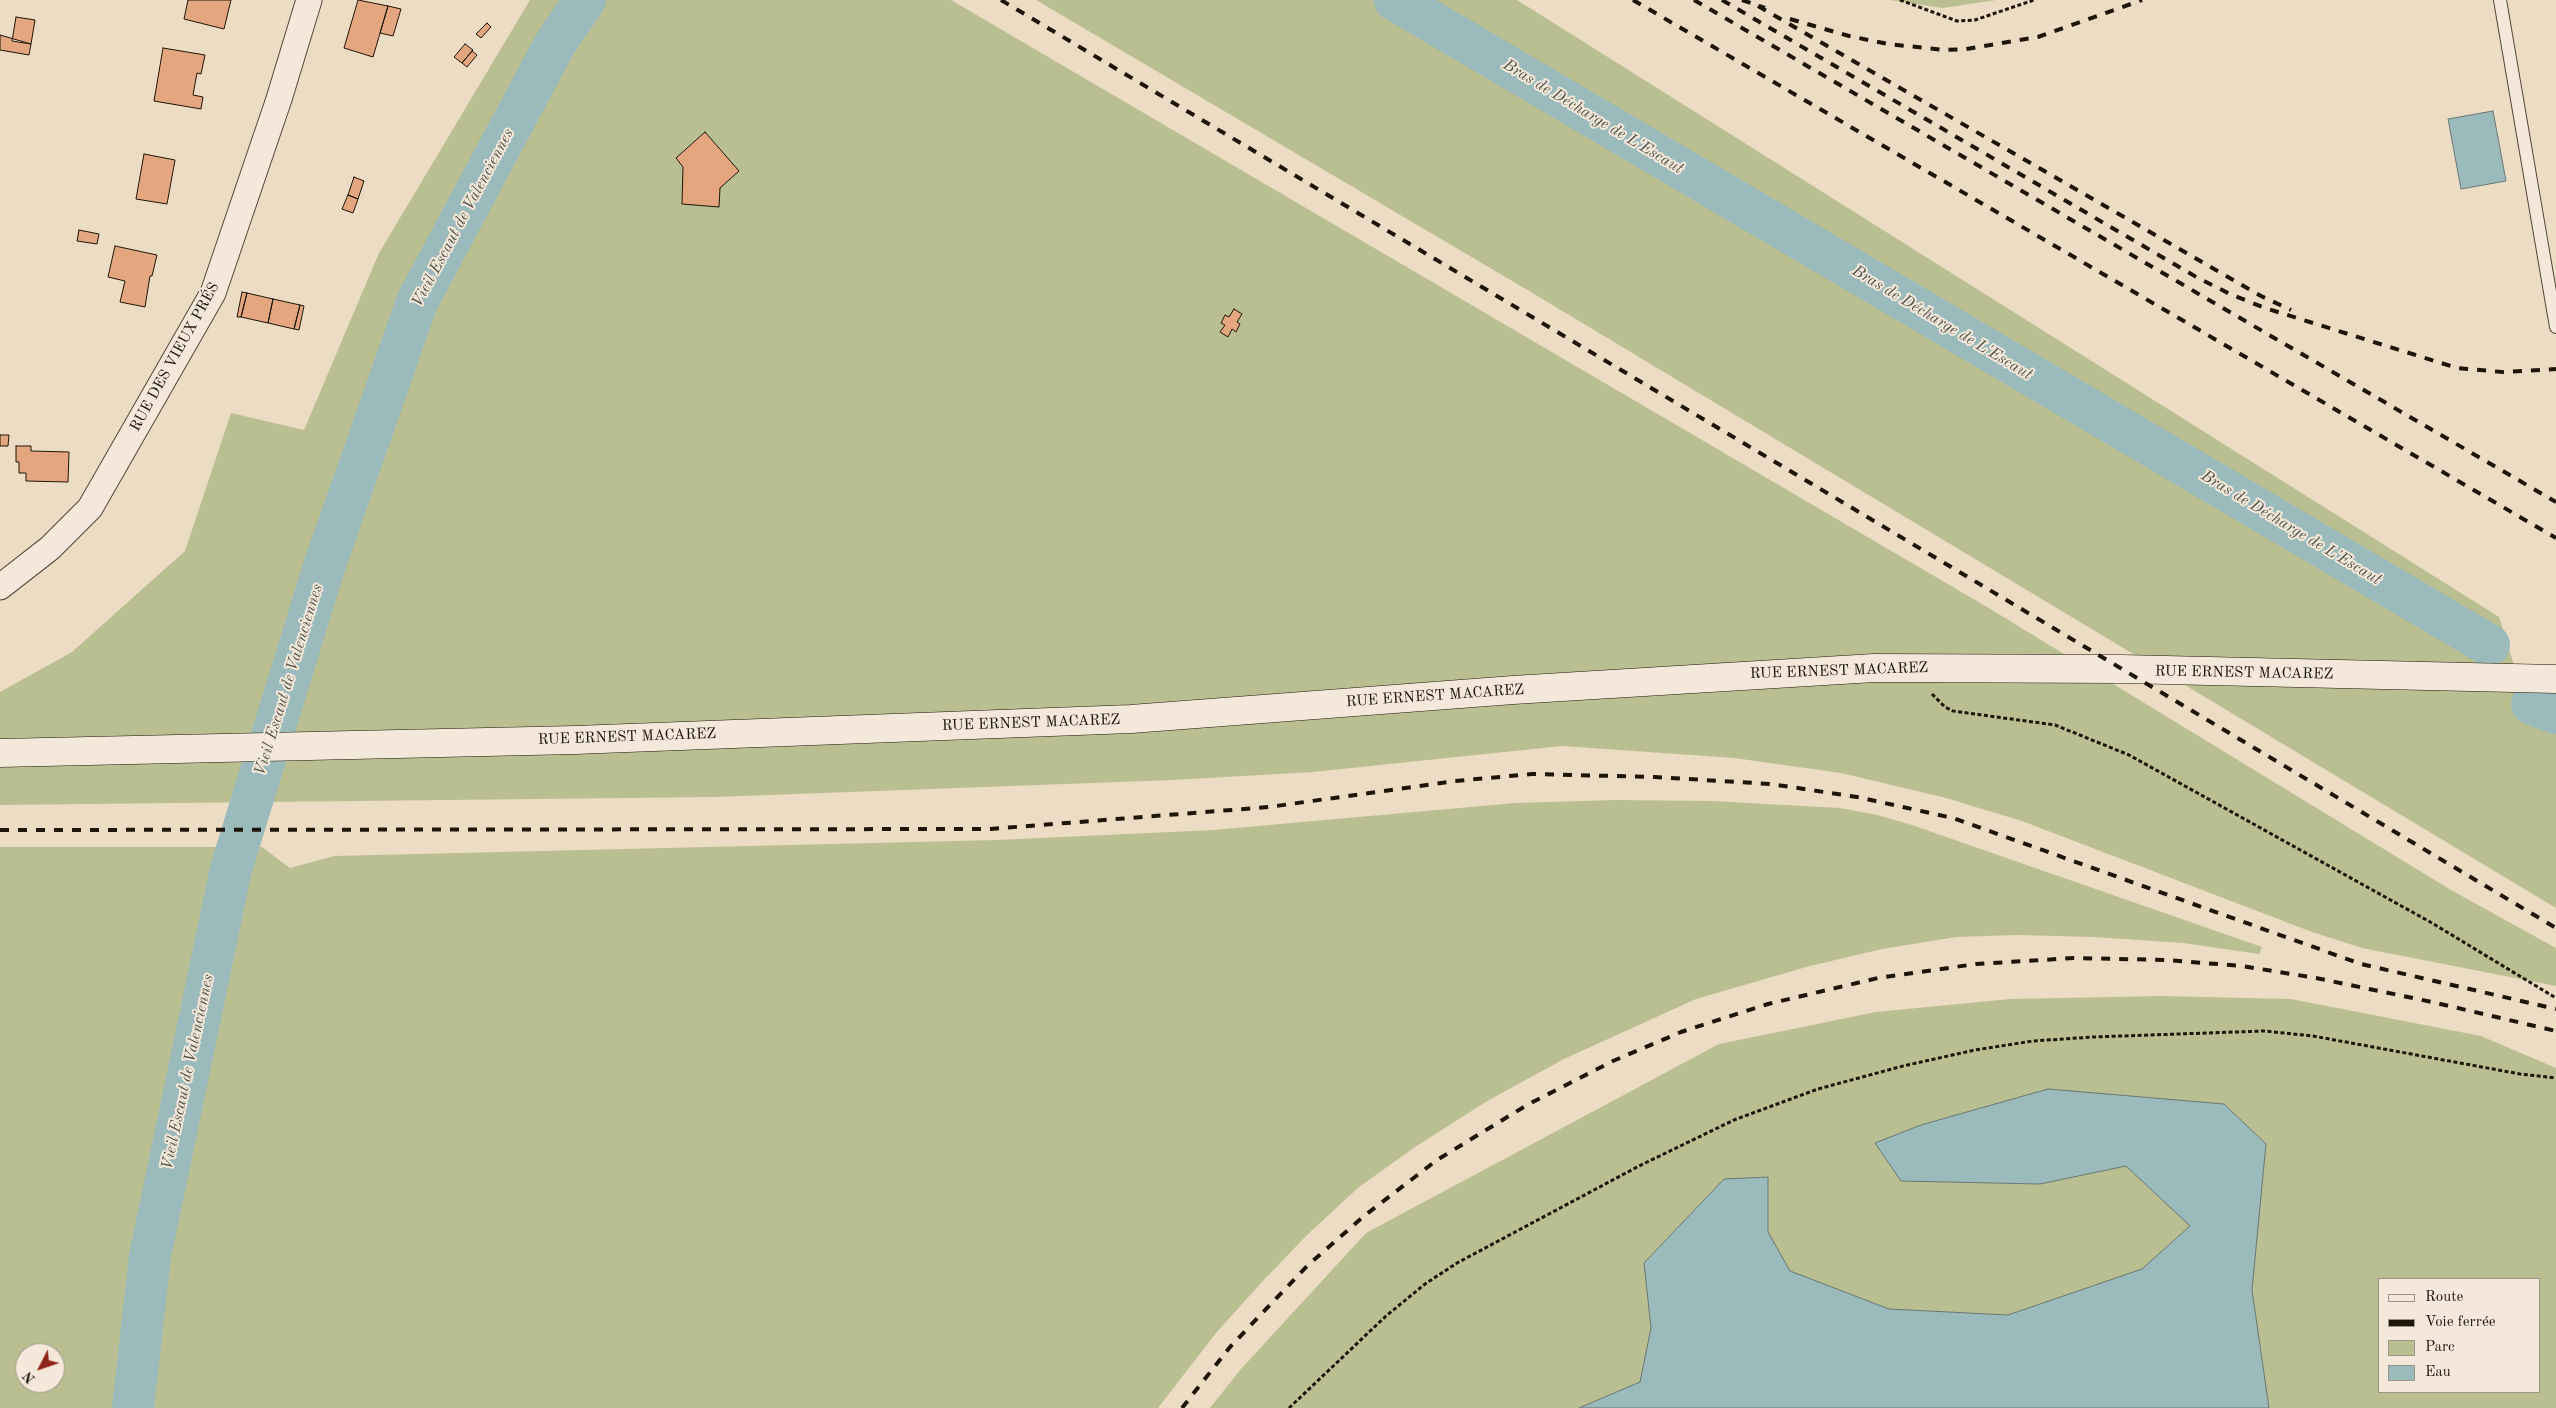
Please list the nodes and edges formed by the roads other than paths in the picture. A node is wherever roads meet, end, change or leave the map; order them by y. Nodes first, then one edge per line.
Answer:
1 (309, 0) edge
2 (2500, 0) edge
3 (2556, 327) edge
4 (0, 587) edge
5 (2556, 679) edge
6 (0, 753) edge

1 - 4 street, RUE DES VIEUX PRÉS
2 - 3 lane
5 - 6 main road, RUE ERNEST MACAREZ

